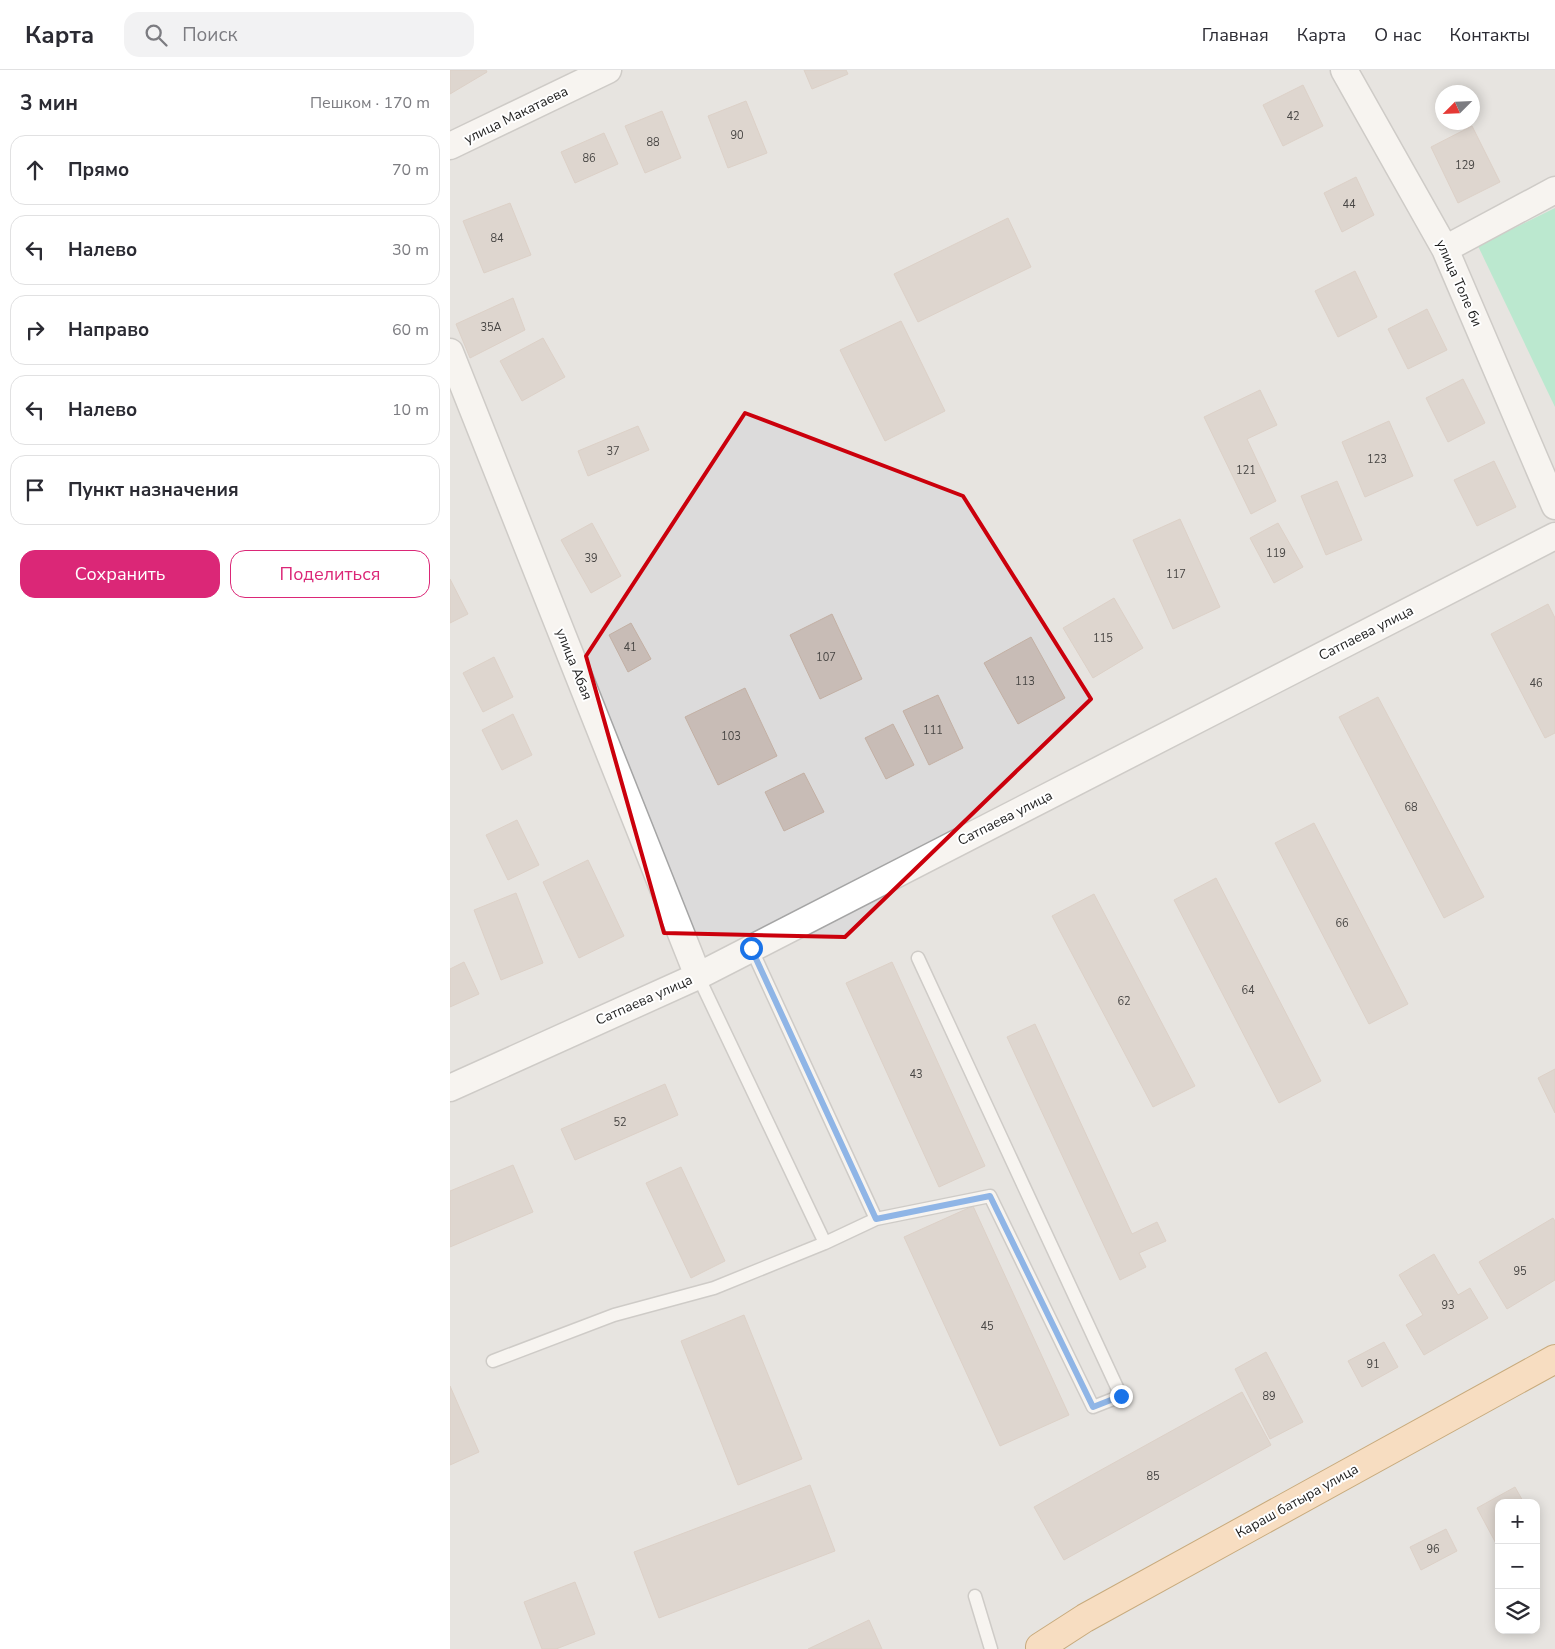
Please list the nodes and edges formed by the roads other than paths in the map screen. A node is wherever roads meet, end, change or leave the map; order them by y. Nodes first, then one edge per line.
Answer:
1 (608, 70) edge
2 (1344, 70) edge
3 (450, 146) edge
4 (1555, 190) edge
5 (1445, 249) junction
6 (450, 352) edge
7 (1555, 506) edge
8 (1555, 536) edge
9 (751, 948) junction
10 (918, 958) dead end
11 (698, 976) junction
12 (450, 1088) edge
13 (876, 1219) junction
14 (825, 1243) junction
15 (1555, 1358) edge
16 (493, 1361) dead end
17 (975, 1596) dead end
18 (1039, 1648) edge
19 (991, 1649) edge

1 - 3 street, улица Макатаева
2 - 5 street, улица Толе би
4 - 5 street
5 - 7 street, улица Толе би
6 - 11 street, улица Абая
8 - 9 street, Сатпаева улица
9 - 11 street, Сатпаева улица
9 - 13 lane
10 - 13 lane
11 - 12 street, Сатпаева улица
11 - 14 lane
13 - 14 lane
14 - 16 lane
15 - 18 main road, Караш батыра улица
17 - 19 lane

